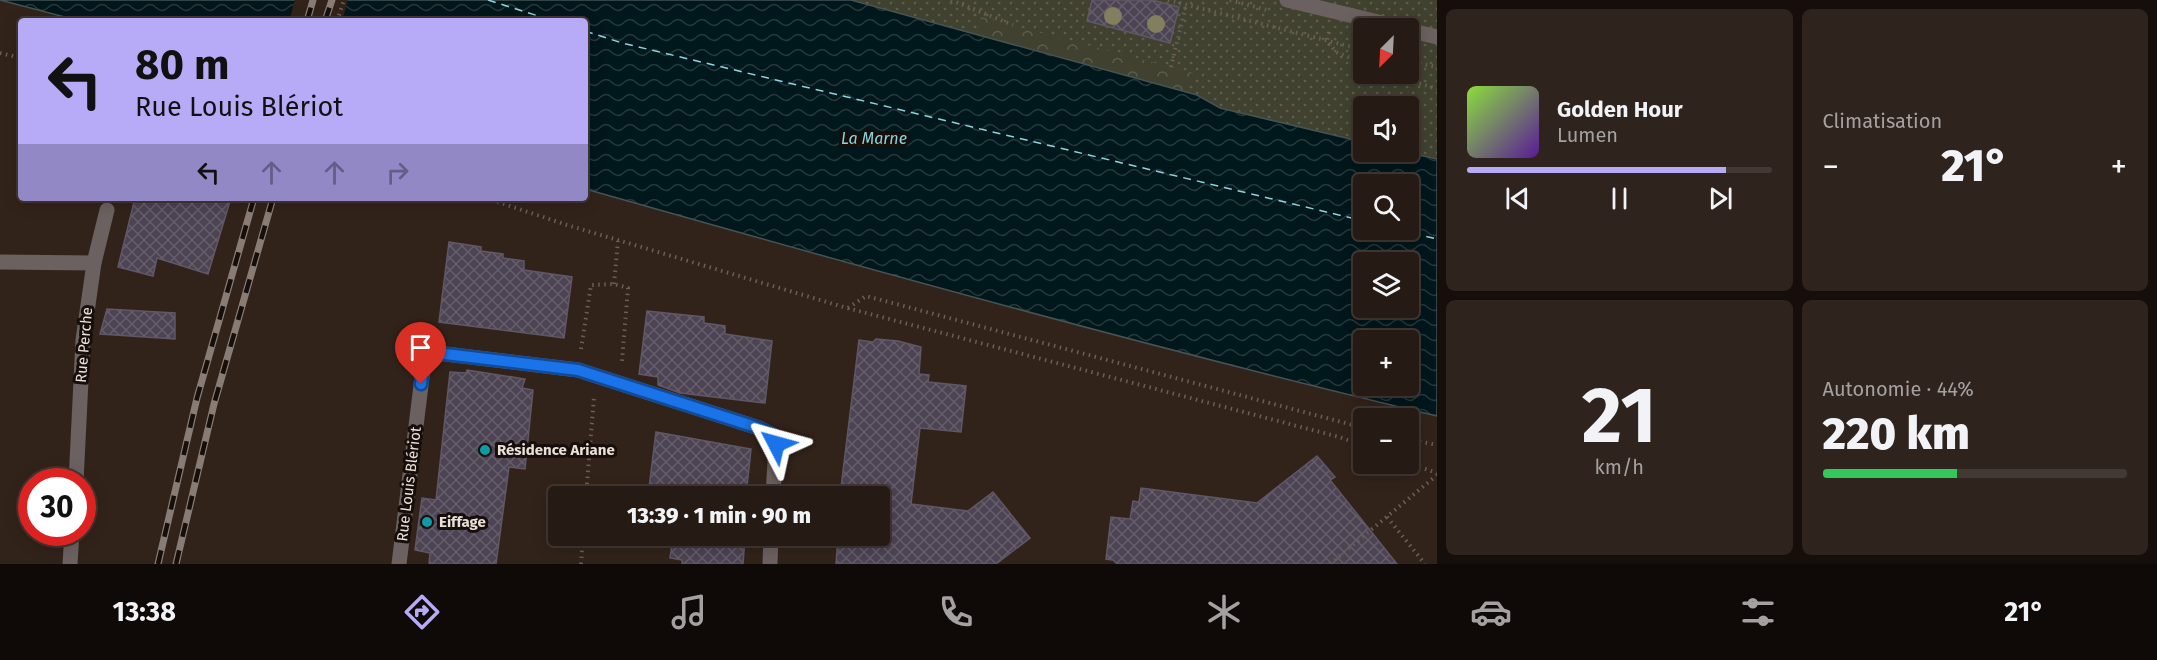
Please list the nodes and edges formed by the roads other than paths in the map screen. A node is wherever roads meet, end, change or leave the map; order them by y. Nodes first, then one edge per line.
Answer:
1 (1287, 0) edge
2 (1362, 18) edge
3 (1419, 33) edge
4 (1437, 37) edge
5 (107, 210) dead end
6 (0, 262) edge
7 (94, 263) junction
8 (77, 468) edge
9 (774, 486) edge
10 (71, 546) edge
11 (771, 546) edge
12 (70, 564) edge
13 (399, 564) edge
14 (770, 564) edge

1 - 2 street
3 - 4 street
5 - 7 street, Rue Perche
6 - 7 street
7 - 8 street, Rue Perche
9 - 13 street, Rue Louis Blériot
10 - 12 street
11 - 14 street

